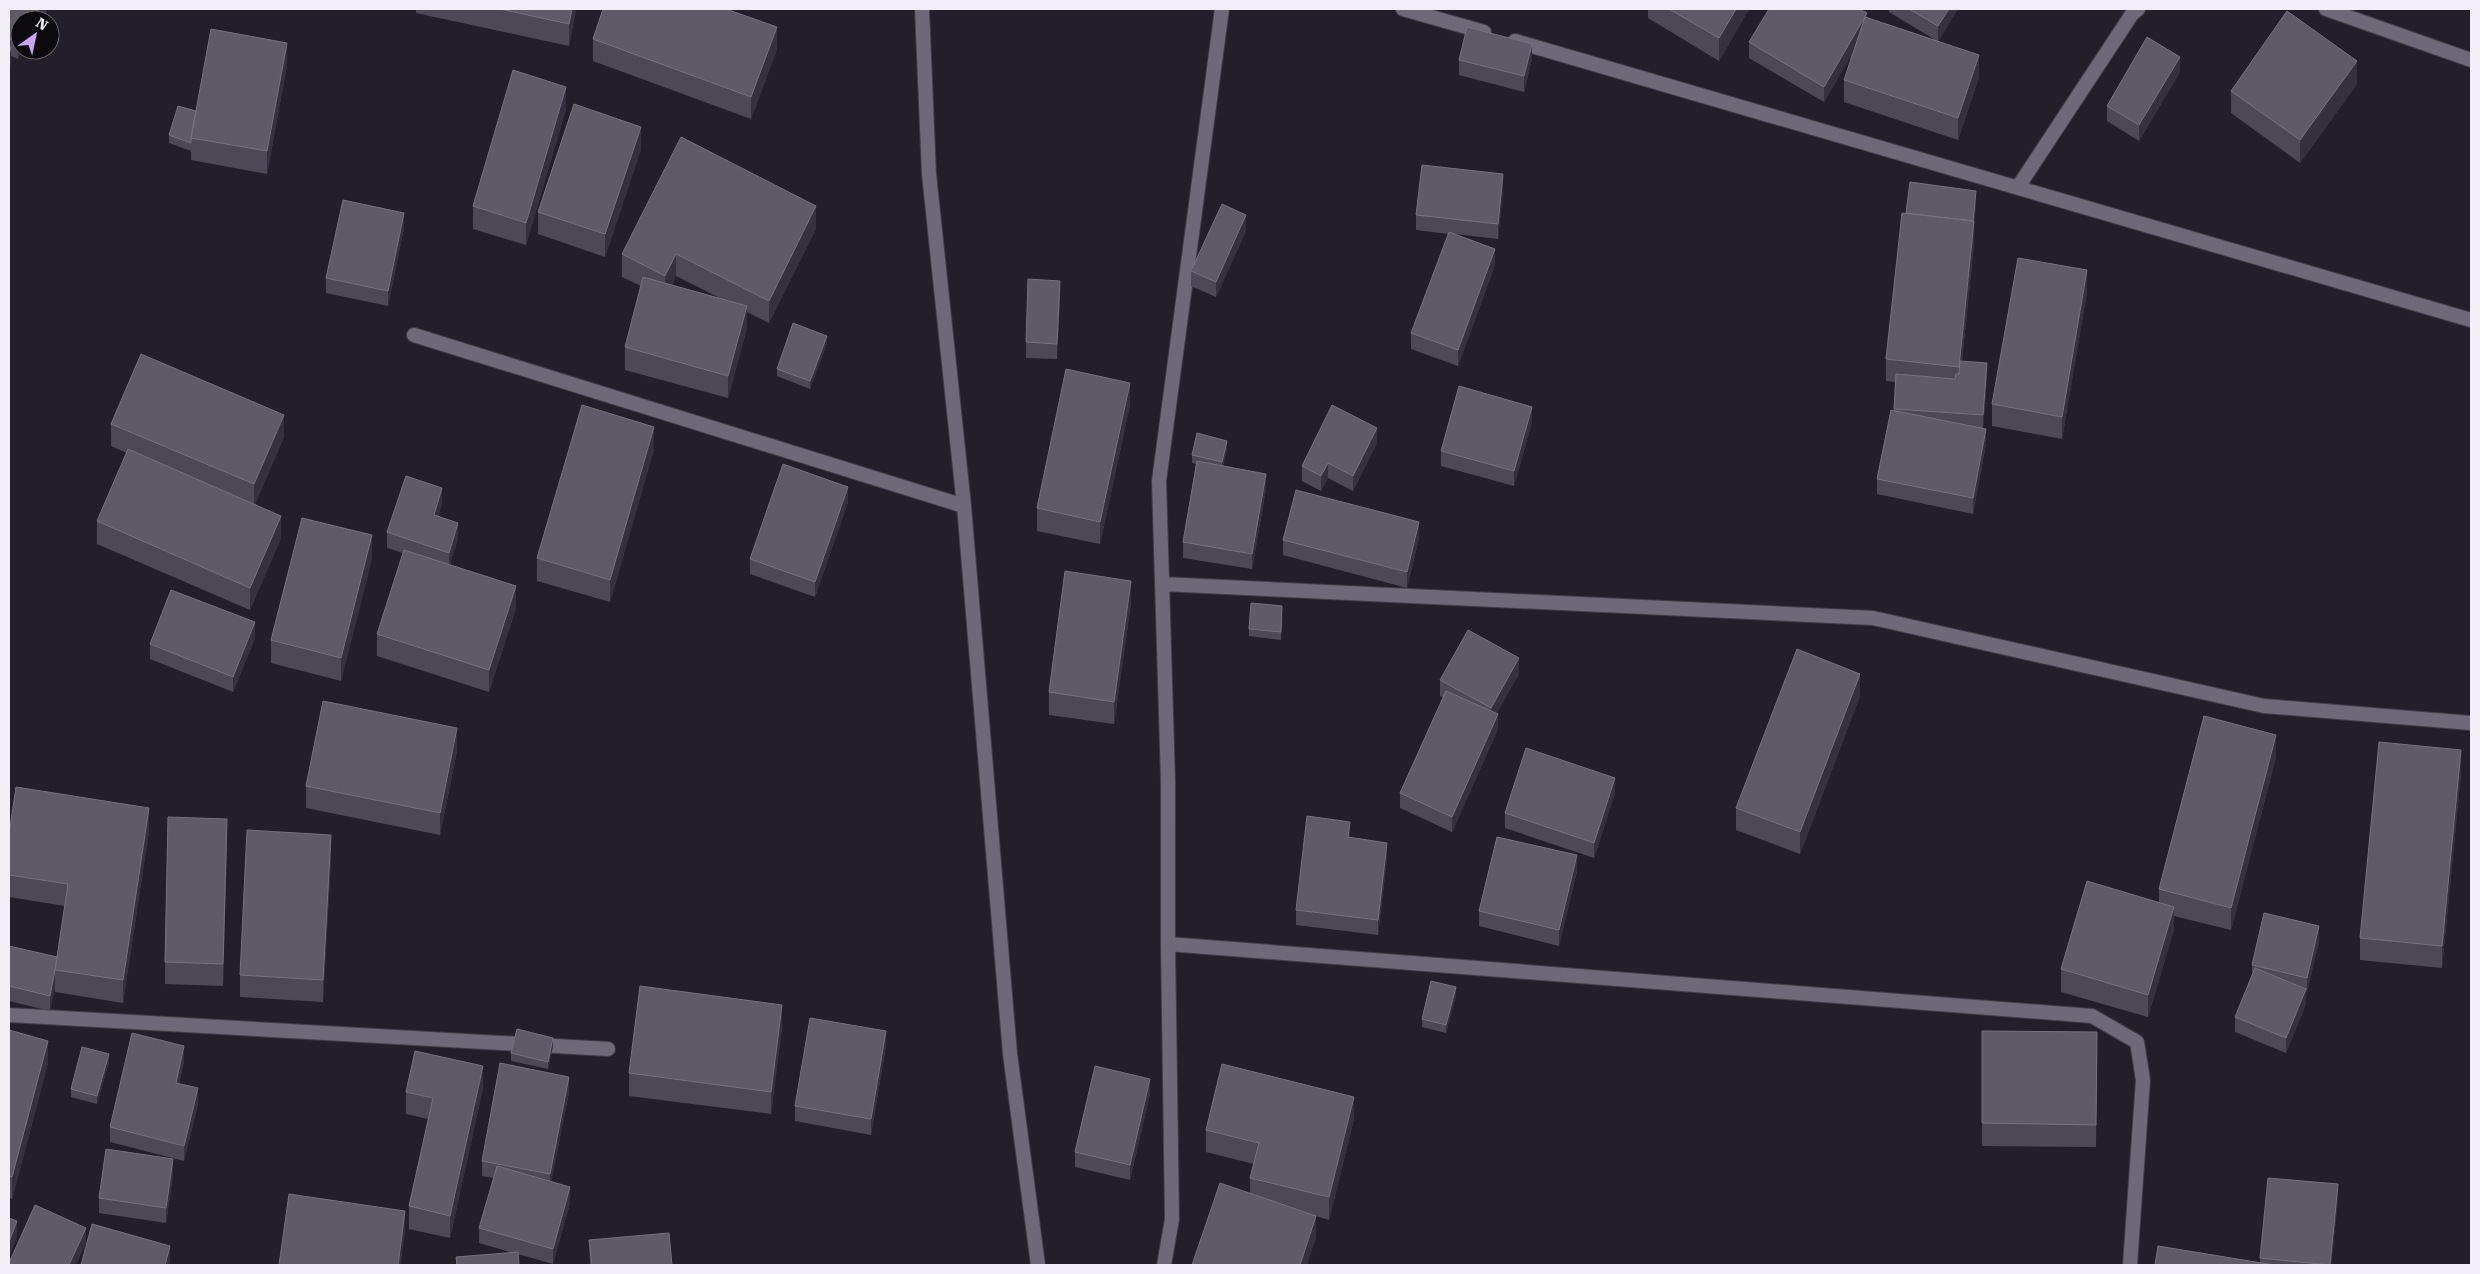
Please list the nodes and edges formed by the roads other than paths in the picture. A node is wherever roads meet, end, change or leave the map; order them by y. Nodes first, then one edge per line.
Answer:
1 (922, 9) edge
2 (1222, 9) edge
3 (1404, 9) edge
4 (2138, 9) edge
5 (2326, 9) edge
6 (2471, 60) edge
7 (2018, 187) junction
8 (2471, 320) edge
9 (414, 335) dead end
10 (964, 506) junction
11 (1162, 584) junction
12 (2471, 723) edge
13 (1168, 944) junction
14 (9, 1015) edge
15 (608, 1049) dead end
16 (1038, 1265) edge
17 (1164, 1265) edge
18 (2130, 1265) edge

1 - 10 street
2 - 11 street
3 - 7 street
4 - 7 street
5 - 6 street
7 - 8 street
9 - 10 street
10 - 16 street
11 - 12 street
11 - 13 street
13 - 17 street
13 - 18 street
14 - 15 street

